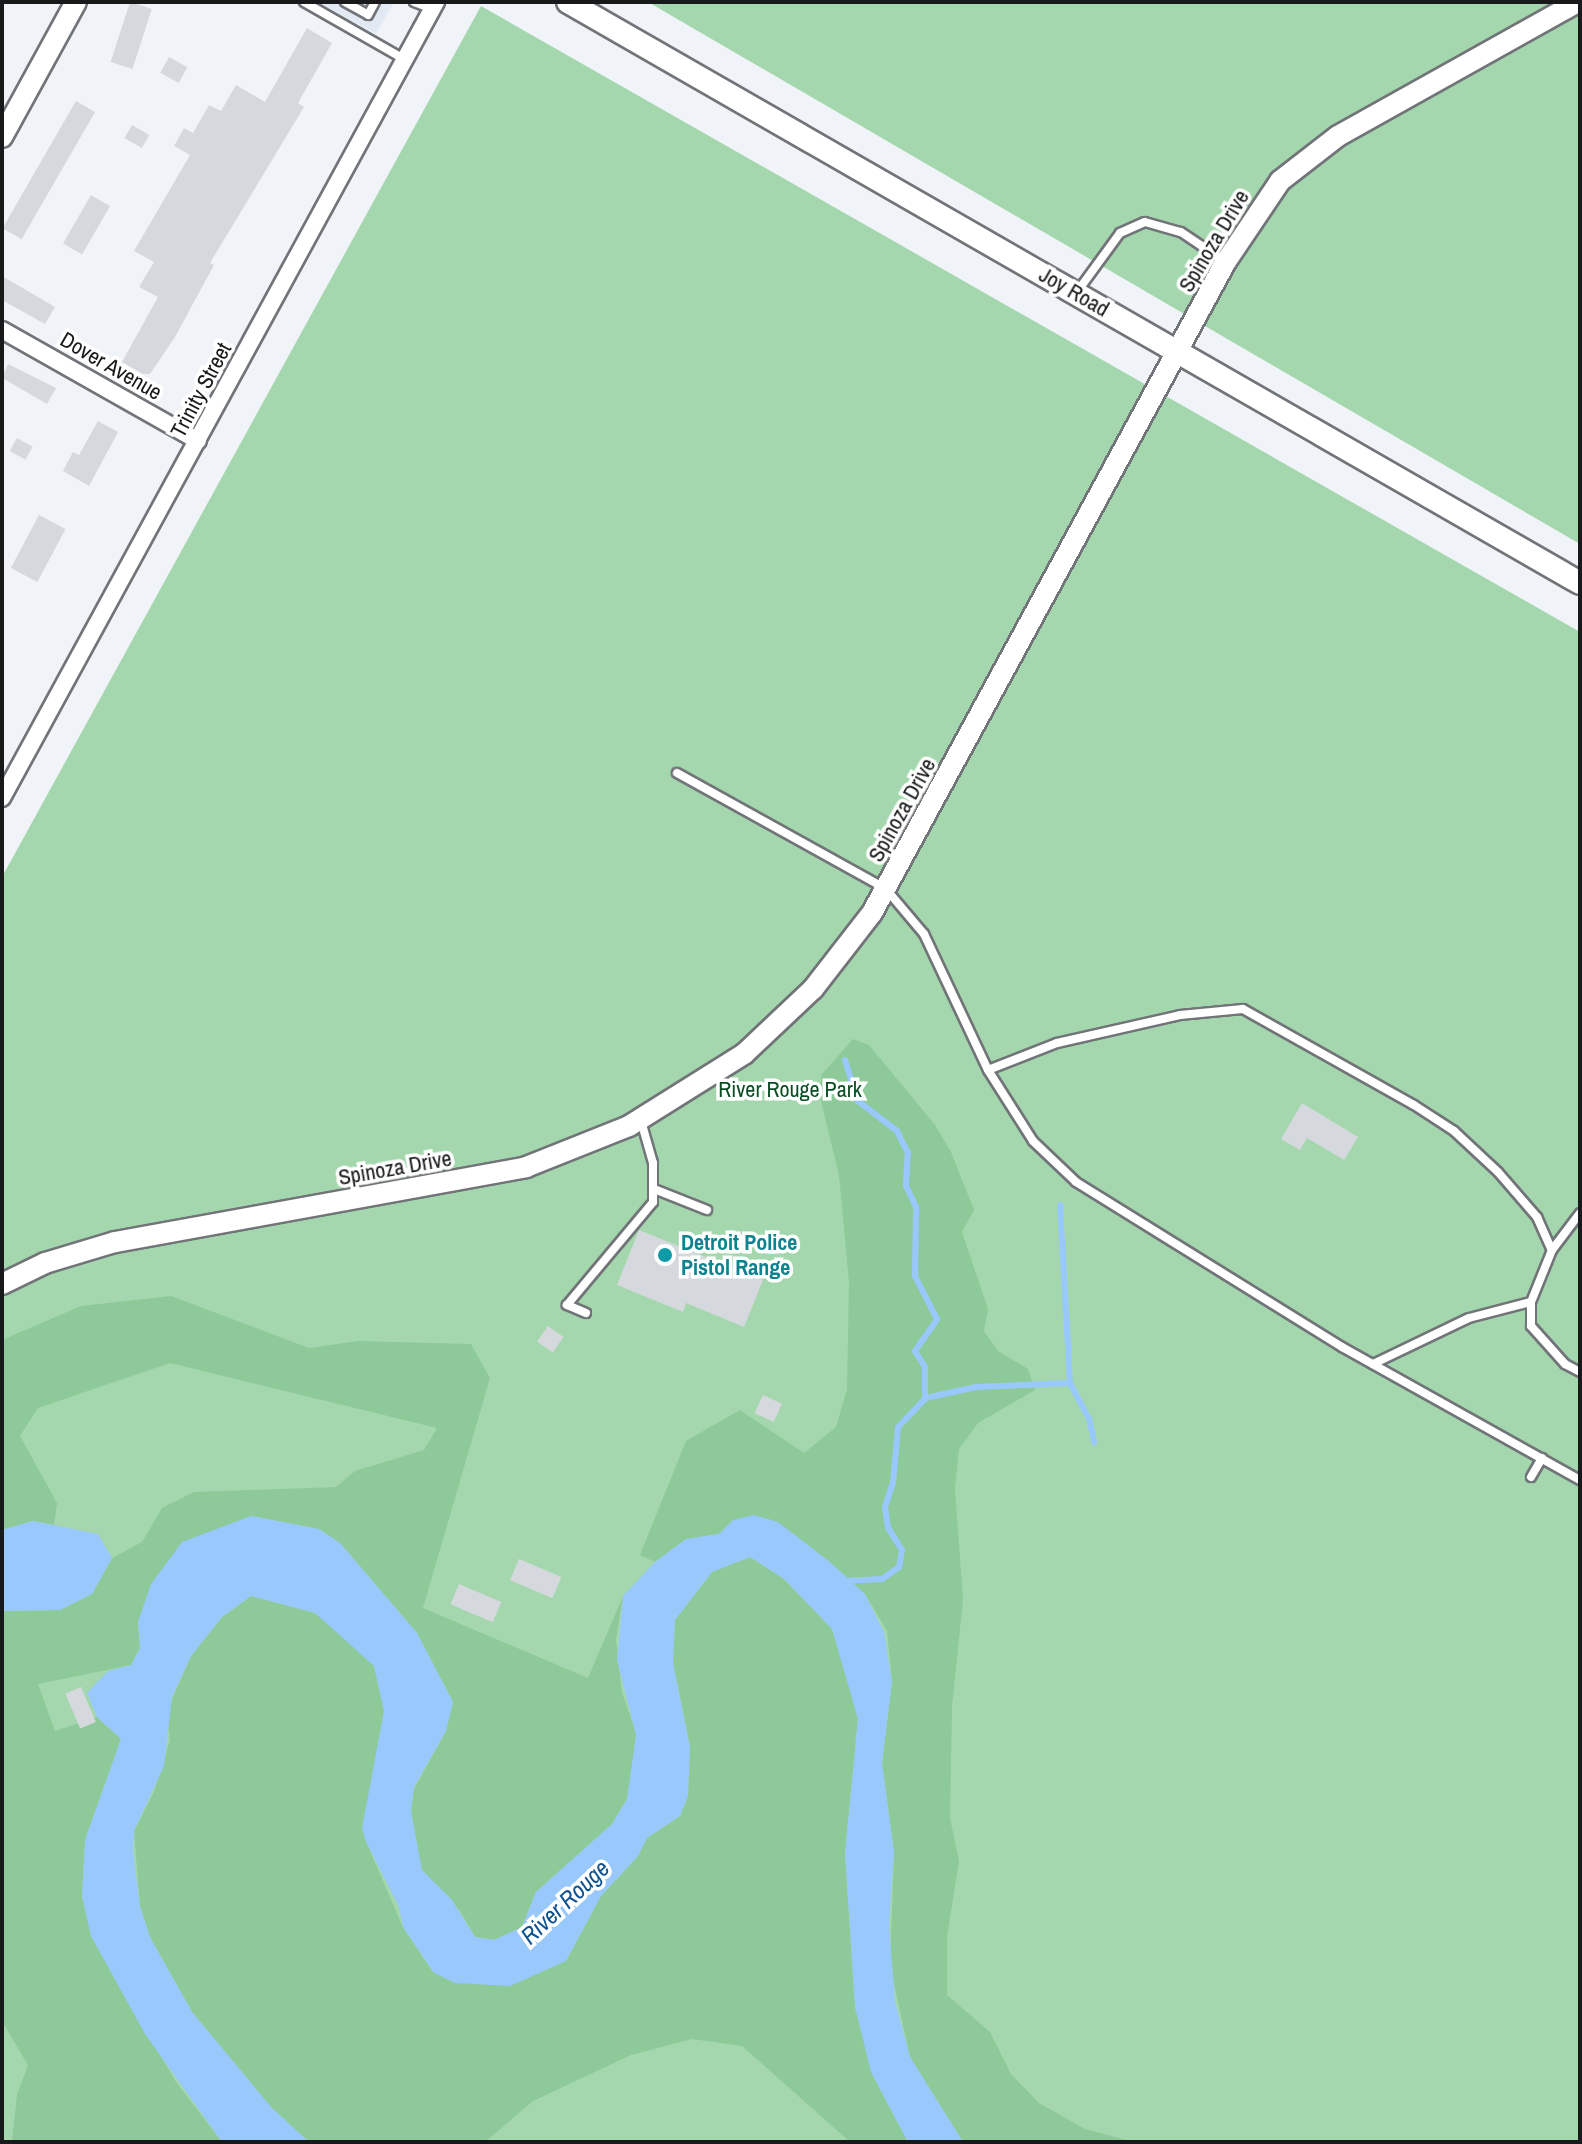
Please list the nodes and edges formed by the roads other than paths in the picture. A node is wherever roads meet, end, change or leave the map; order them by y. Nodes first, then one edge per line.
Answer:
1 (76, 2) edge
2 (304, 2) edge
3 (345, 2) edge
4 (375, 2) edge
5 (414, 2) edge
6 (568, 2) edge
7 (1578, 2) edge
8 (434, 6) edge
9 (405, 60) junction
10 (2, 137) edge
11 (1225, 263) junction
12 (1077, 293) junction
13 (2, 330) edge
14 (1178, 351) junction
15 (198, 441) junction
16 (1580, 583) edge
17 (677, 773) dead end
18 (2, 798) edge
19 (886, 889) junction
20 (988, 1070) junction
21 (641, 1120) junction
22 (654, 1189) junction
23 (707, 1210) dead end
24 (1580, 1213) edge
25 (1552, 1250) junction
26 (2, 1284) edge
27 (1531, 1302) junction
28 (586, 1313) dead end
29 (1373, 1364) junction
30 (1580, 1372) edge
31 (1542, 1458) junction
32 (1531, 1477) dead end
33 (1580, 1480) edge

1 - 10 street
2 - 9 lane
3 - 4 lane
5 - 8 lane
6 - 12 main road, Joy Road
7 - 11 street, Spinoza Drive
8 - 9 street, Trinity Street
9 - 15 street, Trinity Street
11 - 12 lane
11 - 14 street, Spinoza Drive
12 - 14 main road, Joy Road
13 - 15 street, Dover Avenue
14 - 16 main road, Joy Road
14 - 19 street, Spinoza Drive
15 - 18 street, Trinity Street
17 - 19 lane
19 - 20 lane
19 - 21 street, Spinoza Drive
20 - 25 lane
20 - 29 lane
21 - 22 lane
21 - 26 street, Spinoza Drive
22 - 23 lane
22 - 28 lane
24 - 25 lane
25 - 27 lane
27 - 29 lane
27 - 30 lane
29 - 31 lane
31 - 32 lane
31 - 33 lane

